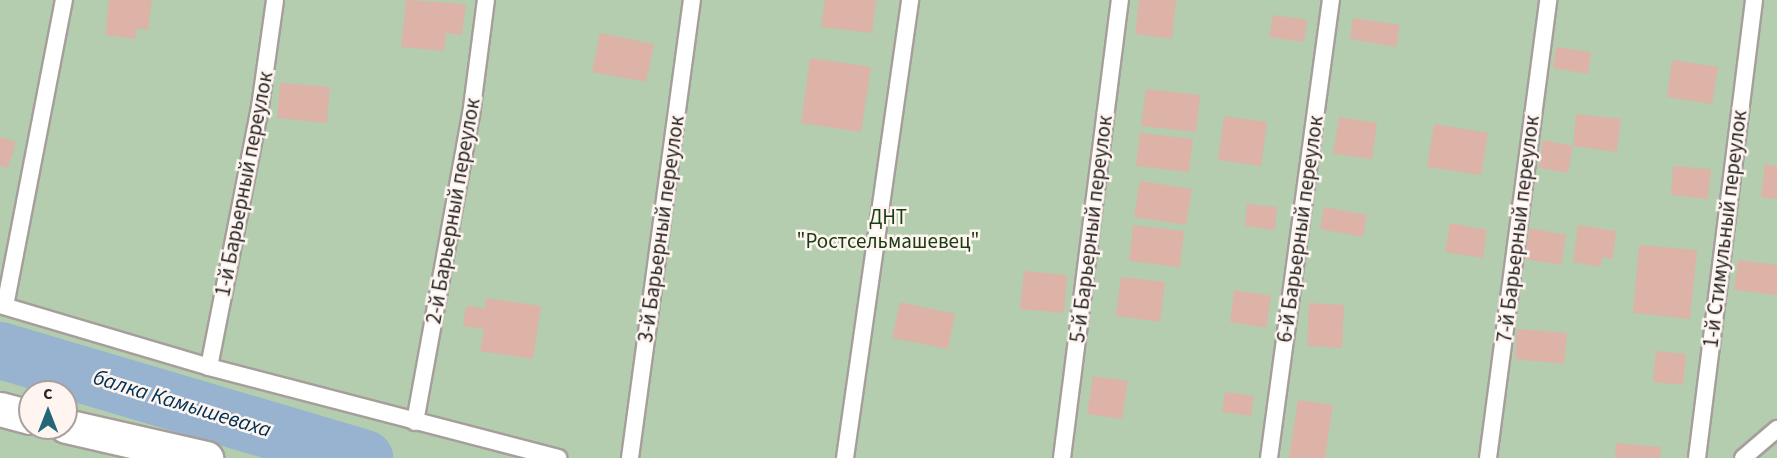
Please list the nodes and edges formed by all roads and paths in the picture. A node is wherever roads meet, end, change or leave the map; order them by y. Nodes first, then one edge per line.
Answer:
1 (63, 0) edge
2 (275, 0) edge
3 (486, 0) edge
4 (692, 0) edge
5 (910, 0) edge
6 (1120, 0) edge
7 (1331, 0) edge
8 (1548, 0) edge
9 (1754, 0) edge
10 (3, 305) edge
11 (209, 367) junction
12 (0, 409) edge
13 (18, 414) edge
14 (415, 422) junction
15 (1777, 429) edge
16 (78, 430) edge
17 (153, 453) edge
18 (206, 458) edge
19 (558, 458) edge
20 (630, 458) edge
21 (845, 458) edge
22 (1062, 458) edge
23 (1269, 458) edge
24 (1488, 458) edge
25 (1697, 458) edge
26 (1743, 458) edge

1 - 10 lane
2 - 11 lane, 1-й Барьерный переулок
3 - 14 lane, 2-й Барьерный переулок
4 - 20 lane, 3-й Барьерный переулок
5 - 21 lane
6 - 22 lane, 5-й Барьерный переулок
7 - 23 lane, 6-й Барьерный переулок
8 - 24 lane, 7-й Барьерный переулок
9 - 25 lane, 1-й Стимульный переулок
10 - 11 lane
11 - 14 lane
12 - 13 street
14 - 19 lane
15 - 26 lane
16 - 17 street
17 - 18 street

